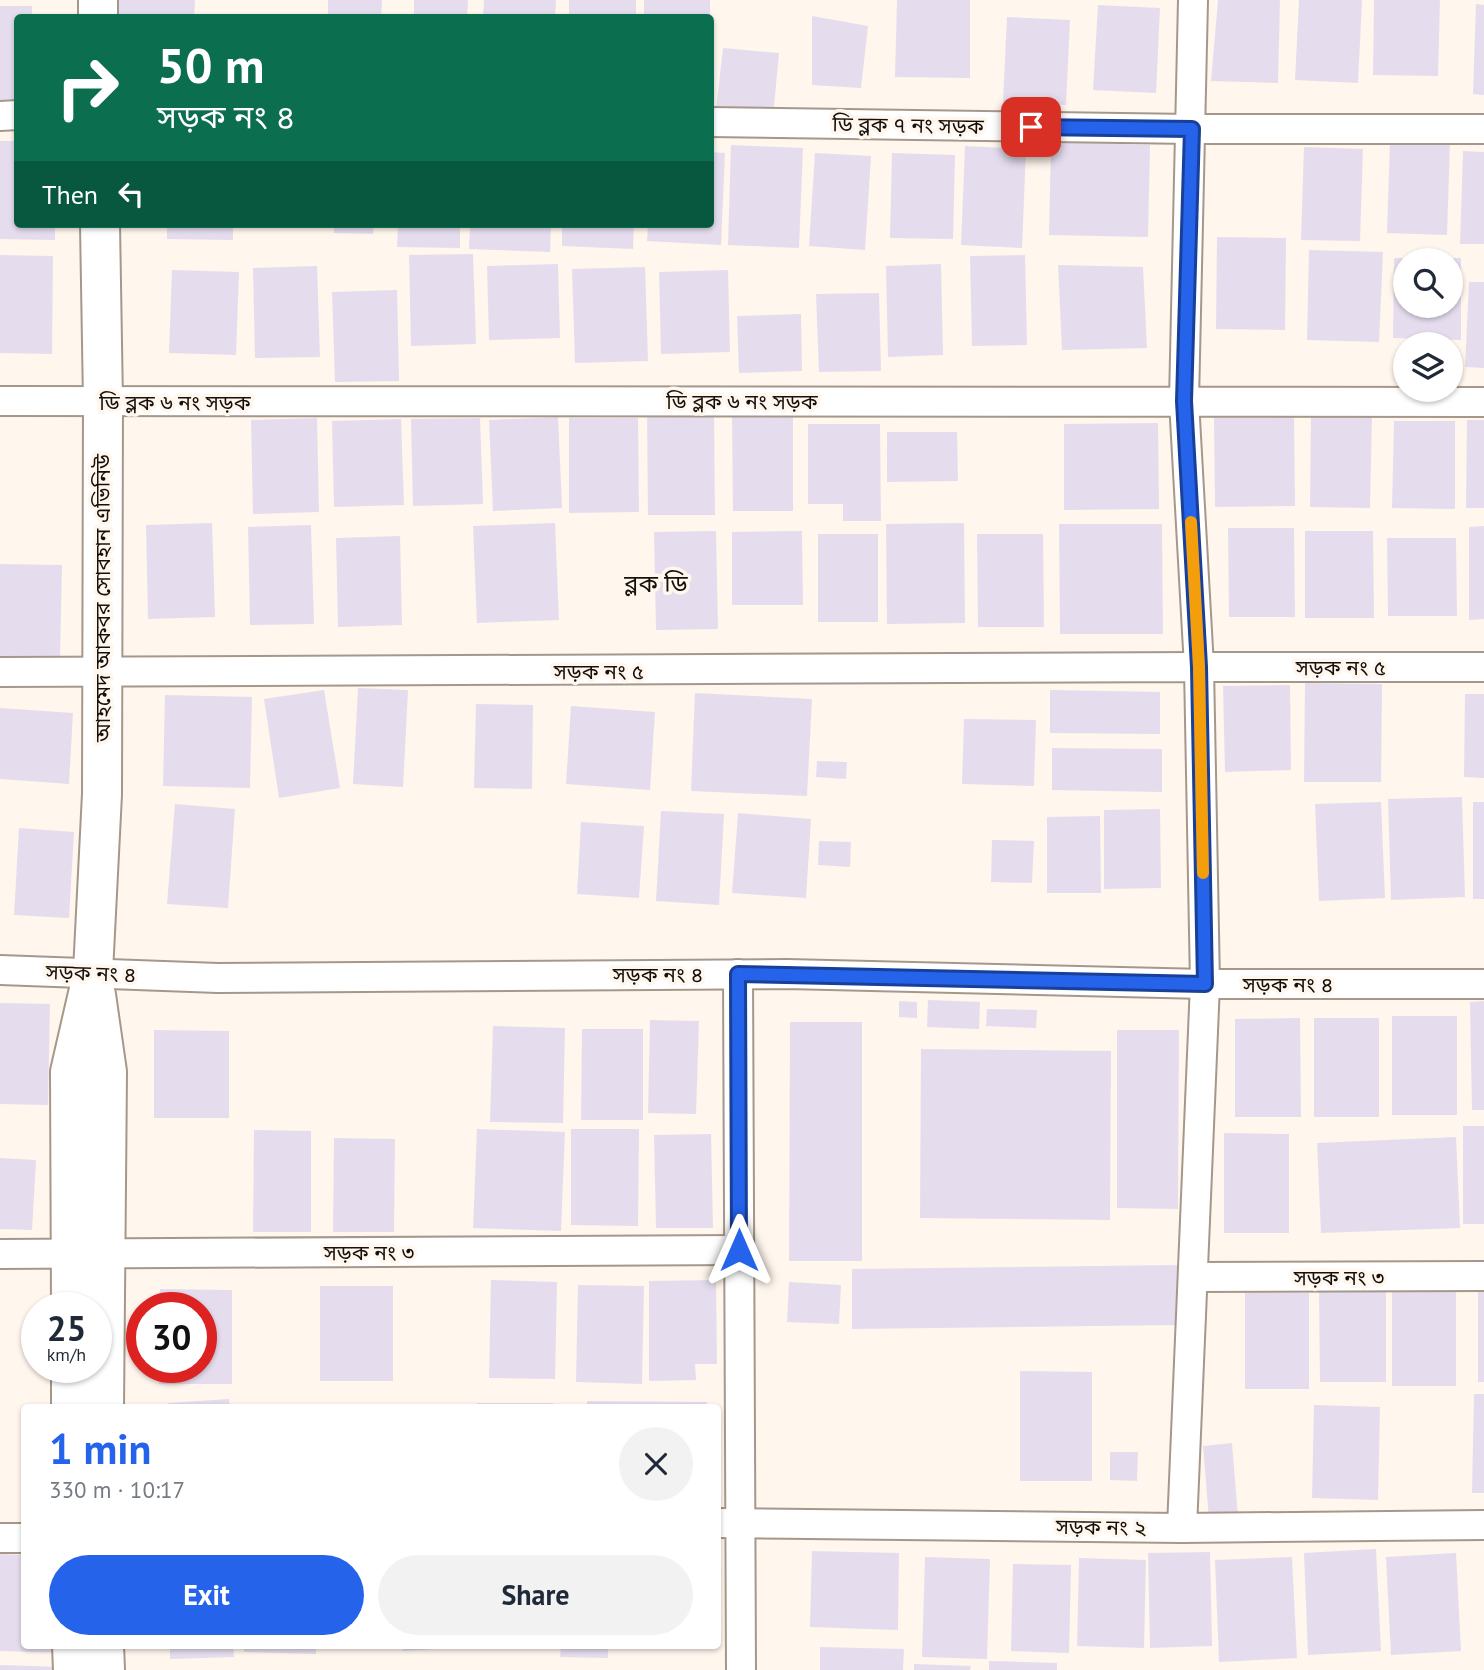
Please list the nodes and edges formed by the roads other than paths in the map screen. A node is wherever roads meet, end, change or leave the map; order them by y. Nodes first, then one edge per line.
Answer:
1 (1193, 0) edge
2 (714, 122) edge
3 (1192, 129) junction
4 (1484, 129) edge
5 (100, 228) edge
6 (0, 401) edge
7 (1184, 401) junction
8 (103, 402) junction
9 (1484, 402) edge
10 (1199, 667) junction
11 (1484, 667) edge
12 (0, 672) edge
13 (100, 674) junction
14 (0, 970) edge
15 (93, 972) junction
16 (738, 974) junction
17 (1205, 984) junction
18 (1484, 984) edge
19 (739, 1250) junction
20 (87, 1253) junction
21 (0, 1254) edge
22 (1484, 1276) edge
23 (1194, 1277) junction
24 (75, 1292) edge
25 (71, 1383) edge
26 (71, 1404) edge
27 (104, 1404) edge
28 (728, 1522) edge
29 (1484, 1525) edge
30 (1182, 1528) junction
31 (0, 1538) edge
32 (21, 1538) edge
33 (72, 1649) edge
34 (104, 1649) edge
35 (72, 1670) edge
36 (104, 1670) edge
37 (741, 1670) edge

1 - 3 street
2 - 3 street, ডি ব্লক ৭ নং সড়ক
3 - 4 street, ডি ব্লক ৭ নং সড়ক
3 - 7 street
5 - 8 street, আহমেদ আকবর সোবহান এভিনিউ
6 - 8 street, ডি ব্লক ৬ নং সড়ক
7 - 8 street, ডি ব্লক ৬ নং সড়ক
7 - 9 street, ডি ব্লক ৬ নং সড়ক
7 - 10 street
8 - 13 street, আহমেদ আকবর সোবহান এভিনিউ
10 - 11 street, সড়ক নং ৫
10 - 13 street, সড়ক নং ৫
10 - 17 street
12 - 13 street, সড়ক নং ৫
13 - 15 street, আহমেদ আকবর সোবহান এভিনিউ
14 - 15 street, সড়ক নং ৪
15 - 16 street, সড়ক নং ৪
15 - 20 street, আহমেদ আকবর সোবহান এভিনিউ
16 - 17 street, সড়ক নং ৪
16 - 19 street
17 - 18 street, সড়ক নং ৪
17 - 23 street
19 - 20 street, সড়ক নং ৩
19 - 28 street
20 - 21 street, সড়ক নং ৩
20 - 24 street, আহমেদ আকবর সোবহান এভিনিউ
20 - 27 street, আহমেদ আকবর সোবহান এভিনিউ
22 - 23 street, সড়ক নং ৩
23 - 30 street
25 - 26 street
28 - 30 street, সড়ক নং ২
28 - 37 street
29 - 30 street, সড়ক নং ২
31 - 32 street
33 - 35 street
34 - 36 street

